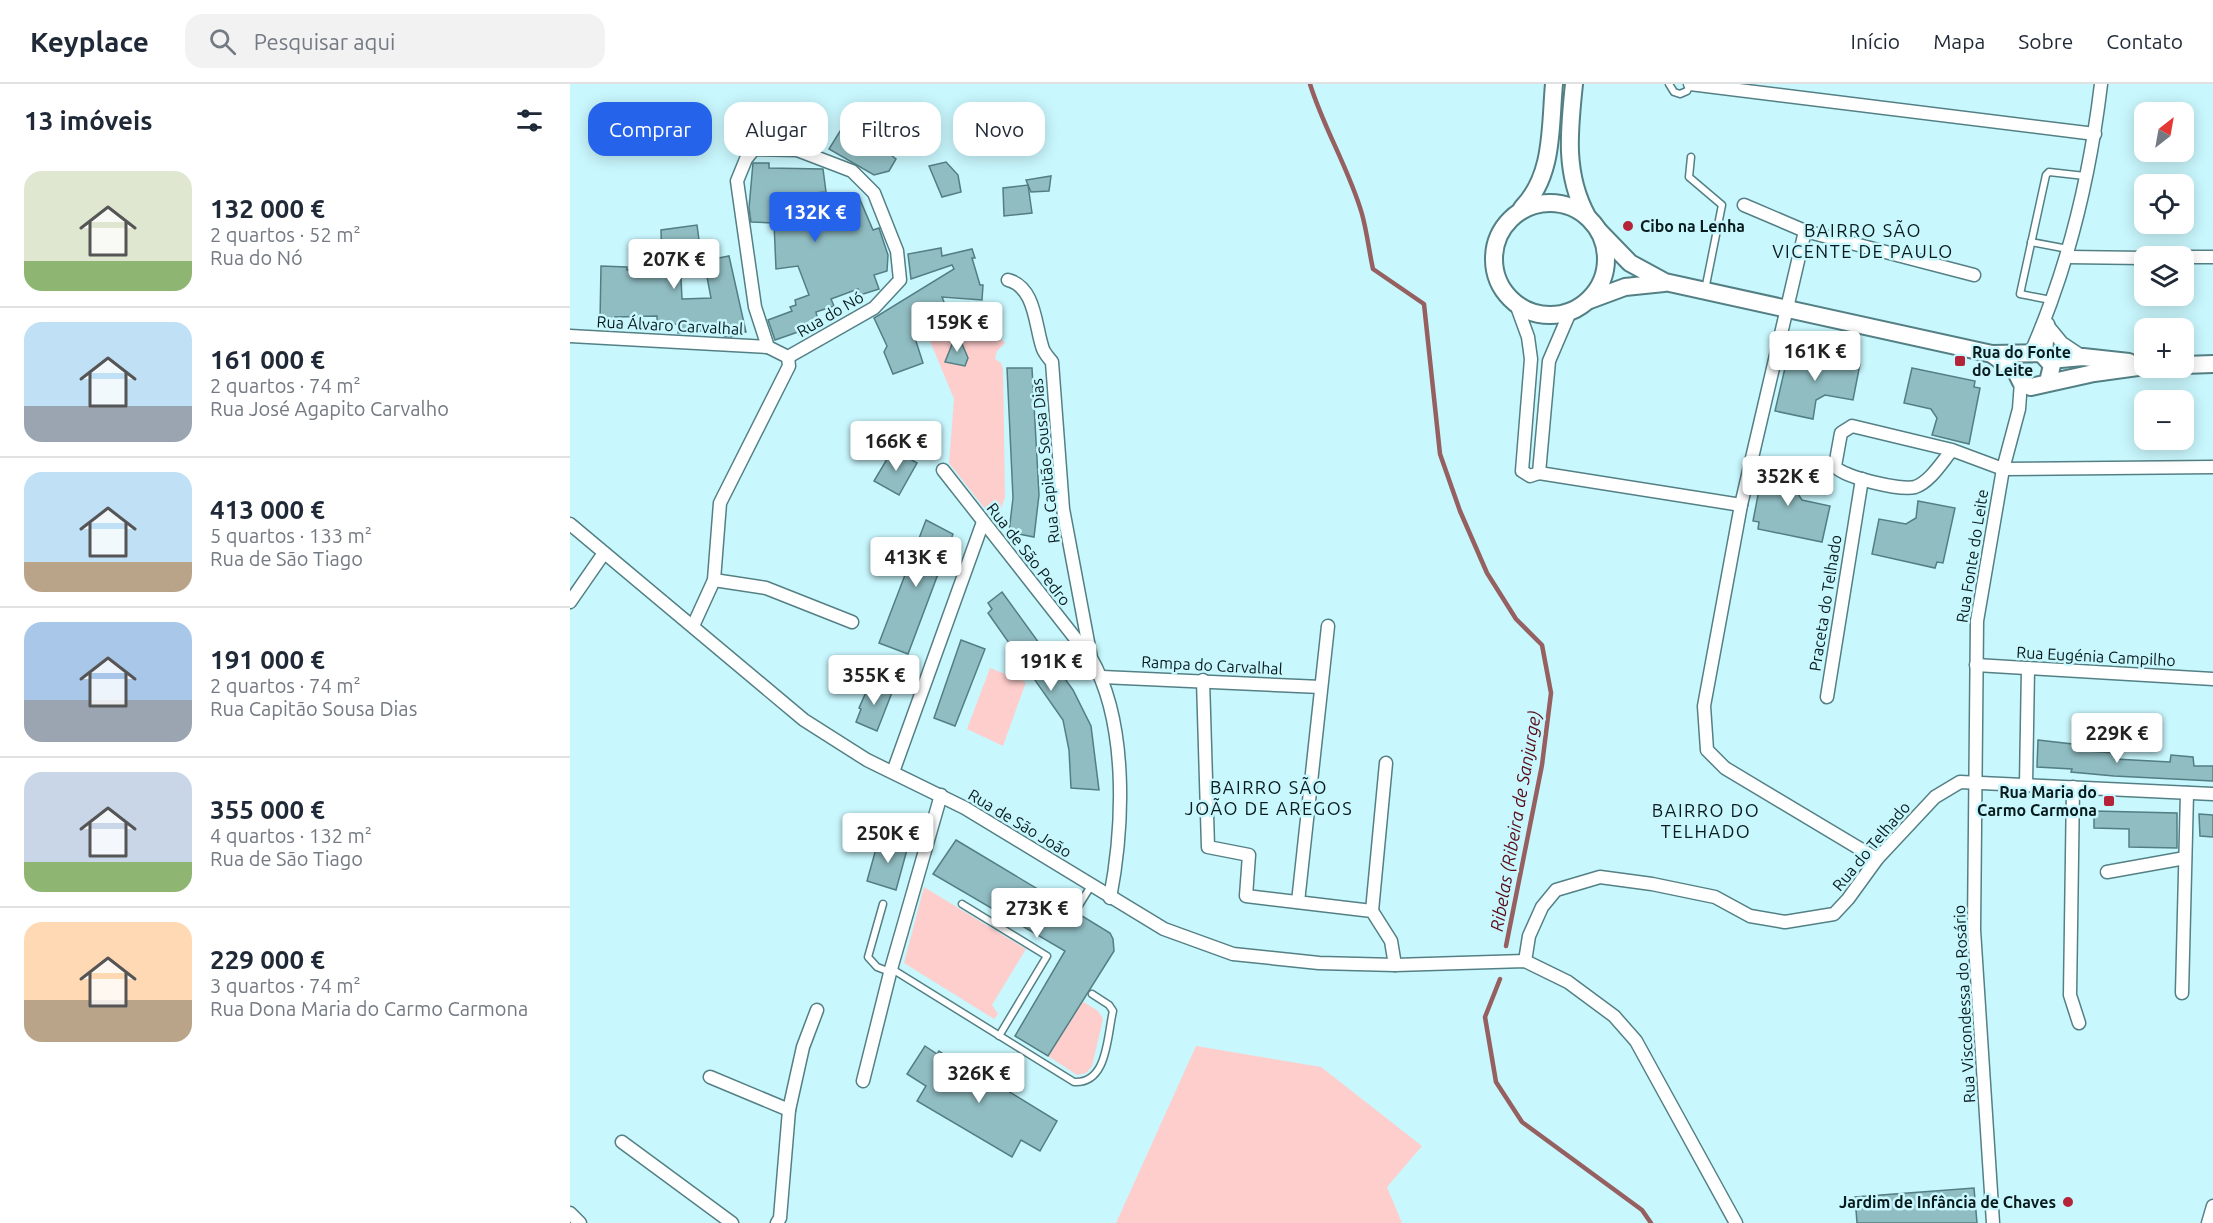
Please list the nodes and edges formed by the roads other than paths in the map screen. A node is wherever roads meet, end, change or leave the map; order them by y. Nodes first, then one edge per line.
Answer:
1 (1554, 84) edge
2 (1574, 84) edge
3 (1669, 84) edge
4 (1690, 84) edge
5 (2101, 84) edge
6 (2095, 134) junction
7 (1692, 157) dead end
8 (2085, 176) junction
9 (1744, 205) dead end
10 (1520, 211) junction
11 (1588, 217) junction
12 (1599, 231) junction
13 (1805, 231) junction
14 (2031, 242) junction
15 (2068, 253) junction
16 (2134, 257) edge
17 (2194, 257) edge
18 (2213, 257) edge
19 (1974, 275) dead end
20 (1008, 280) dead end
21 (1665, 282) junction
22 (1705, 291) junction
23 (1587, 302) junction
24 (1516, 304) junction
25 (2051, 305) junction
26 (1786, 308) junction
27 (1570, 312) junction
28 (2048, 326) junction
29 (570, 336) edge
30 (768, 347) junction
31 (1992, 354) junction
32 (2038, 355) junction
33 (788, 357) junction
34 (2084, 357) junction
35 (2134, 364) edge
36 (2194, 364) edge
37 (2213, 364) edge
38 (2134, 367) edge
39 (2019, 377) junction
40 (2043, 385) junction
41 (2019, 409) junction
42 (1952, 450) junction
43 (2213, 467) edge
44 (2003, 469) junction
45 (943, 470) dead end
46 (1539, 473) junction
47 (1862, 479) junction
48 (1741, 505) junction
49 (983, 522) junction
50 (570, 524) edge
51 (604, 553) junction
52 (714, 580) junction
53 (570, 602) edge
54 (852, 622) dead end
55 (693, 626) junction
56 (1328, 626) dead end
57 (1091, 658) junction
58 (1976, 666) junction
59 (2028, 668) junction
60 (1102, 677) junction
61 (2213, 679) edge
62 (1203, 680) junction
63 (1321, 687) junction
64 (1827, 697) dead end
65 (1386, 762) dead end
66 (893, 772) junction
67 (1975, 782) junction
68 (2026, 785) junction
69 (2073, 787) junction
70 (2187, 793) junction
71 (2213, 794) edge
72 (941, 795) junction
73 (2185, 858) junction
74 (1877, 859) junction
75 (2107, 872) dead end
76 (1091, 885) junction
77 (1110, 898) junction
78 (1298, 902) junction
79 (883, 904) dead end
80 (962, 904) dead end
81 (1076, 910) dead end
82 (1372, 911) junction
83 (1525, 961) junction
84 (1395, 965) junction
85 (891, 970) junction
86 (2182, 993) dead end
87 (1092, 994) dead end
88 (817, 1010) dead end
89 (2079, 1023) dead end
90 (999, 1036) junction
91 (710, 1077) dead end
92 (863, 1081) dead end
93 (789, 1110) junction
94 (622, 1142) dead end
95 (2213, 1206) edge
96 (570, 1212) edge
97 (580, 1223) edge
98 (732, 1223) edge
99 (777, 1223) edge
100 (1736, 1223) edge
101 (1993, 1223) edge
102 (2208, 1223) edge

1 - 10 street
2 - 11 street
3 - 4 lane
4 - 6 street
5 - 6 street
6 - 8 street
7 - 22 lane
8 - 14 lane
8 - 15 street
9 - 13 street
10 - 11 street
10 - 24 street
11 - 12 street
12 - 21 street
12 - 23 street
13 - 19 street
13 - 26 street
14 - 15 lane
14 - 25 lane
15 - 16 street
15 - 25 street
17 - 18 street
20 - 57 street, Rua Capitão Sousa Dias
21 - 22 street
21 - 23 street
22 - 26 street
23 - 27 street
24 - 27 street
24 - 46 street
25 - 28 street
25 - 32 street
26 - 31 street
26 - 48 street
27 - 46 street
28 - 32 street
28 - 34 street
29 - 30 street, Rua Álvaro Carvalhal
30 - 33 street, Rua do Nó
30 - 33 street, Rua do Nó
31 - 32 street
31 - 39 street
32 - 34 street
32 - 39 street
32 - 40 street
33 - 52 street
34 - 35 street
36 - 37 street
38 - 40 street
39 - 40 street
39 - 41 street
40 - 41 street
41 - 44 street, Rua Fonte do Leite
42 - 44 street
42 - 47 street
42 - 47 street
43 - 44 street
44 - 58 street, Rua Fonte do Leite
45 - 49 street, Rua de São Pedro
46 - 48 street
47 - 64 street, Praceta do Telhado
48 - 74 street
49 - 57 street, Rua de São Pedro
49 - 66 street
50 - 51 street, Rua de São João
51 - 53 street
51 - 55 street, Rua de São João
52 - 54 street
52 - 55 street
55 - 66 street, Rua de São João
56 - 63 street
57 - 60 street, Rua Capitão Sousa Dias
58 - 59 street, Rua Eugénia Campilho
58 - 67 street, Rua Fonte do Leite
59 - 61 street, Rua Eugénia Campilho
59 - 68 street
60 - 62 street, Rampa do Carvalhal
60 - 77 street, Rua Capitão Sousa Dias
62 - 63 street, Rampa do Carvalhal
62 - 78 street
63 - 78 street
65 - 82 street
66 - 72 street, Rua de São João
67 - 68 street, Rua do Telhado
67 - 74 street, Rua do Telhado
67 - 101 street, Rua Viscondessa do Rosário
68 - 69 street, Rua do Telhado
69 - 70 street, Rua do Telhado
69 - 89 street
70 - 71 street, Rua do Telhado
70 - 73 street
72 - 76 street, Rua de São João
72 - 85 street
73 - 75 street
73 - 86 street
74 - 83 street, Rua do Telhado
76 - 77 street, Rua de São João
76 - 81 lane
77 - 84 street, Rua de São João
78 - 82 street
79 - 85 lane
80 - 90 lane
82 - 84 street
83 - 84 street, Rua de São João
83 - 100 street
85 - 90 lane
85 - 92 street
87 - 90 lane
88 - 93 street
91 - 93 street
93 - 99 street
94 - 98 street
95 - 102 street
96 - 97 street

